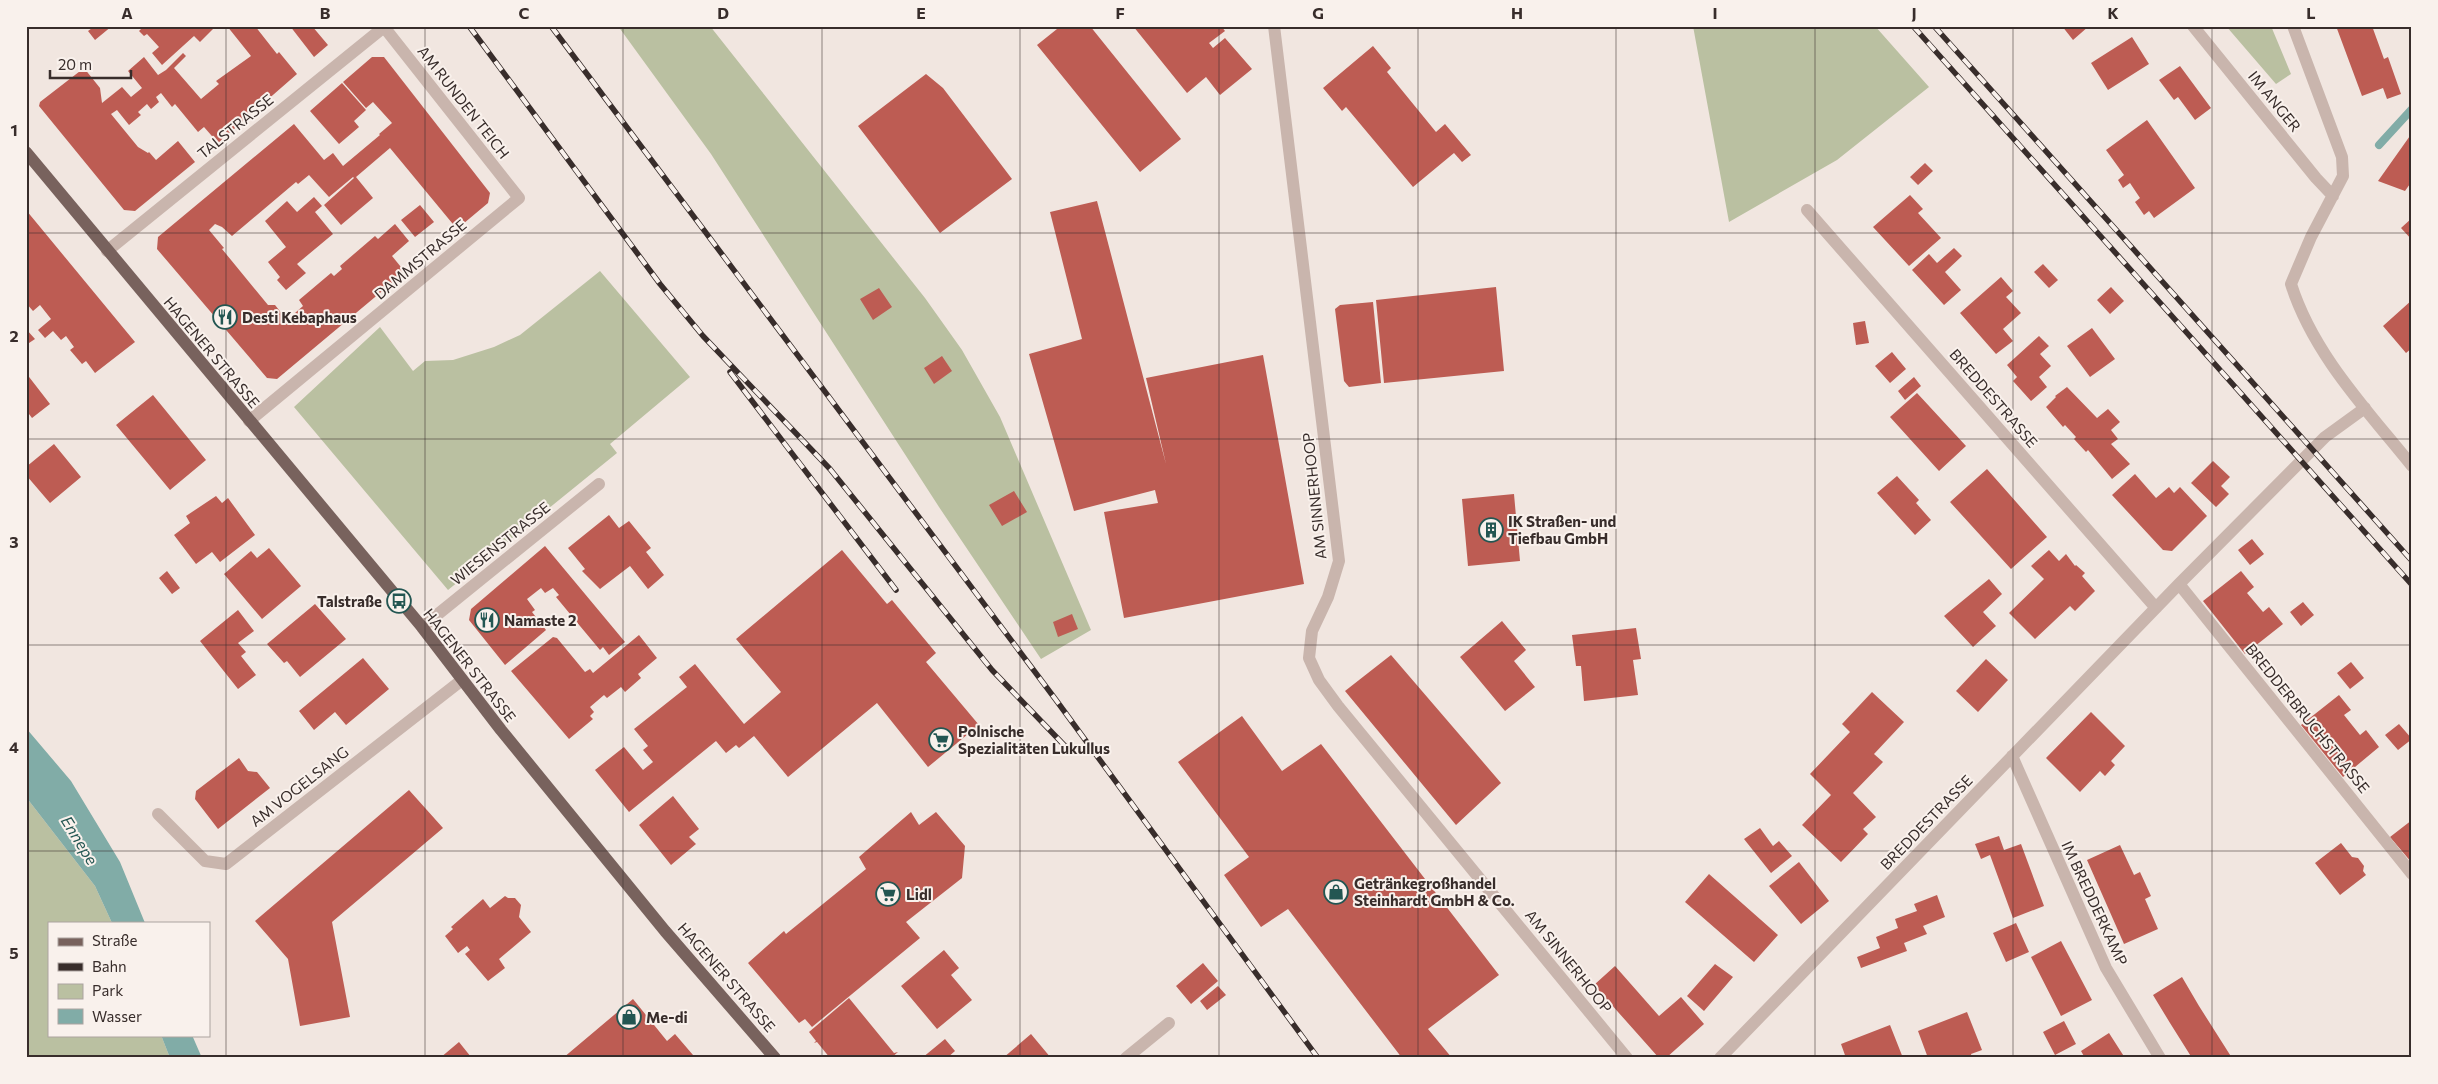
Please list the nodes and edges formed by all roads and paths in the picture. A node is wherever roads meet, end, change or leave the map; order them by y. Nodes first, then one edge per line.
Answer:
1 (1274, 26) edge
2 (2193, 26) edge
3 (2292, 26) edge
4 (384, 27) edge
5 (26, 152) edge
6 (2333, 196) junction
7 (519, 198) joint
8 (1808, 210) dead end
9 (107, 251) junction
10 (2365, 408) junction
11 (249, 421) junction
12 (2412, 466) edge
13 (599, 484) dead end
14 (2179, 584) junction
15 (2156, 608) junction
16 (422, 627) junction
17 (462, 680) junction
18 (2012, 756) junction
19 (158, 814) dead end
20 (2412, 874) edge
21 (1169, 1023) dead end
22 (775, 1058) edge
23 (1126, 1058) edge
24 (1627, 1058) edge
25 (1720, 1058) edge
26 (2160, 1058) edge

1 - 24 street, AM SINNERHOOP
2 - 6 street, IM ANGER
3 - 6 street
4 - 7 street, AM RUNDEN TEICH
4 - 9 street, TALSTRASSE
5 - 9 main road, HAGENER STRASSE
6 - 10 street
7 - 11 street, DAMMSTRASSE
8 - 15 street, BREDDESTRASSE
9 - 11 main road, HAGENER STRASSE
10 - 12 street
10 - 14 street, BREDDESTRASSE
11 - 16 main road, HAGENER STRASSE
13 - 16 street, WIESENSTRASSE
14 - 15 street, BREDDESTRASSE
14 - 20 street, BREDDERBRUCHSTRASSE
15 - 18 street, BREDDESTRASSE
16 - 17 main road, HAGENER STRASSE
17 - 19 street, AM VOGELSANG
17 - 22 main road, HAGENER STRASSE
18 - 25 street, BREDDESTRASSE
18 - 26 street, IM BREDDERKAMP
21 - 23 street

